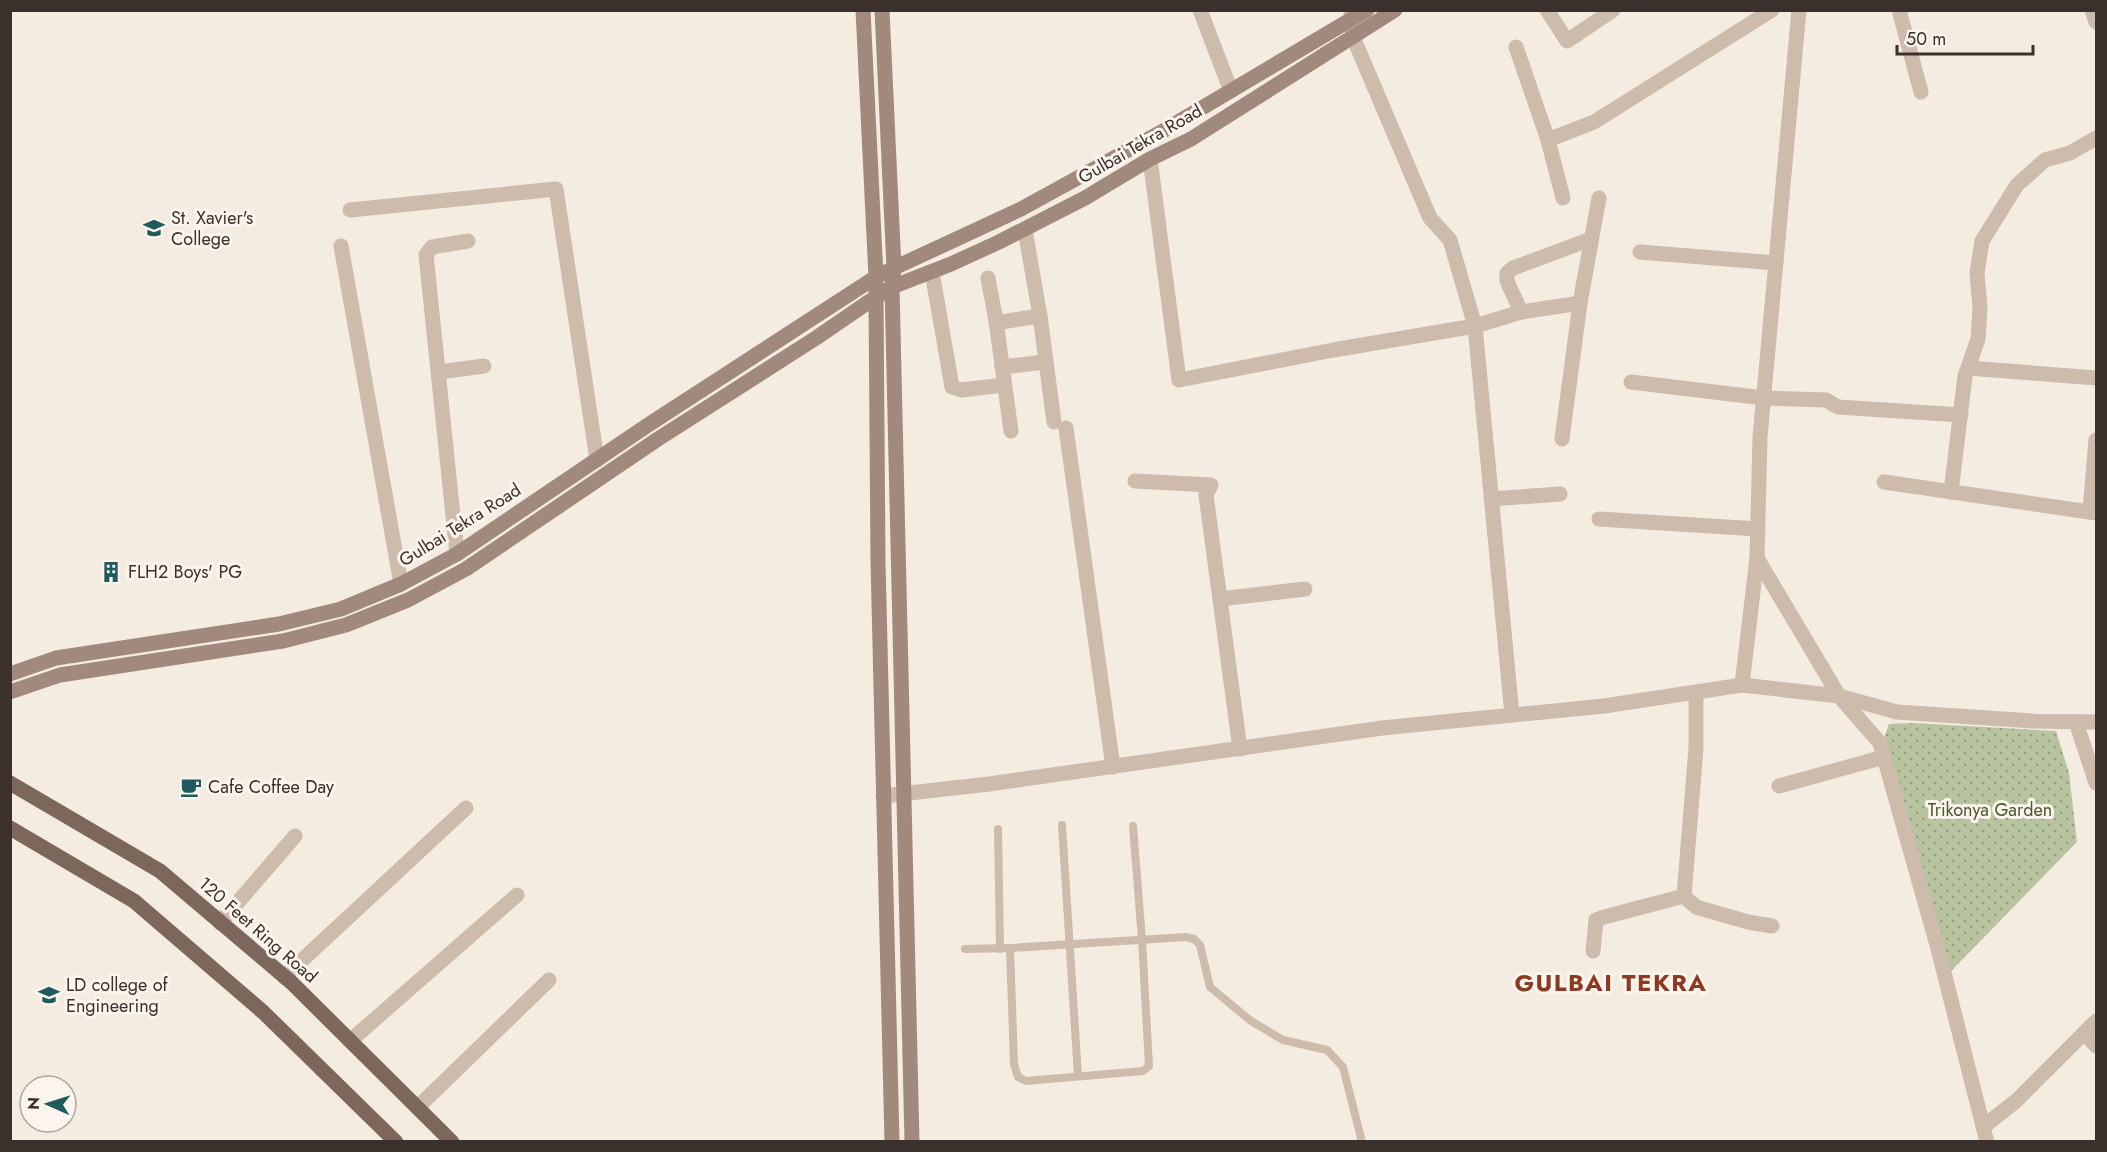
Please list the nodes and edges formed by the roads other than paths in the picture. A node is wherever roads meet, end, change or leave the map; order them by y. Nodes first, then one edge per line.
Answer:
1 (863, 10) edge
2 (882, 10) edge
3 (1200, 10) edge
4 (1367, 10) edge
5 (1395, 10) edge
6 (1547, 10) edge
7 (1613, 10) edge
8 (1772, 10) edge
9 (1799, 10) edge
10 (1899, 10) edge
11 (2092, 10) edge
12 (1351, 15) edge
13 (2097, 22) edge
14 (1353, 37) junction
15 (1516, 47) dead end
16 (1231, 91) junction
17 (1921, 92) dead end
18 (2097, 138) edge
19 (1548, 140) junction
20 (1150, 159) junction
21 (1563, 198) dead end
22 (1599, 198) dead end
23 (350, 210) dead end
24 (1025, 230) junction
25 (1591, 239) junction
26 (468, 241) dead end
27 (341, 246) dead end
28 (1640, 252) dead end
29 (1776, 263) junction
30 (894, 268) junction
31 (932, 272) junction
32 (876, 277) junction
33 (988, 278) dead end
34 (892, 287) junction
35 (876, 298) junction
36 (1580, 303) junction
37 (1521, 312) junction
38 (1040, 316) junction
39 (996, 321) junction
40 (1475, 326) junction
41 (1045, 362) junction
42 (484, 366) dead end
43 (1002, 367) junction
44 (1969, 368) junction
45 (439, 372) junction
46 (2097, 378) edge
47 (1631, 382) dead end
48 (1004, 384) junction
49 (1764, 398) junction
50 (1961, 415) junction
51 (1011, 431) dead end
52 (1562, 439) dead end
53 (2097, 440) edge
54 (597, 460) junction
55 (1135, 482) dead end
56 (1884, 482) dead end
57 (1951, 492) junction
58 (1560, 494) dead end
59 (1491, 499) junction
60 (2093, 512) edge
61 (1599, 519) dead end
62 (1758, 529) junction
63 (457, 554) junction
64 (1757, 558) junction
65 (401, 584) junction
66 (1305, 589) dead end
67 (1220, 599) junction
68 (10, 674) edge
69 (1742, 685) junction
70 (10, 692) edge
71 (1696, 693) junction
72 (1839, 696) junction
73 (1512, 715) junction
74 (2076, 722) junction
75 (2097, 722) edge
76 (1240, 749) junction
77 (1884, 757) junction
78 (1113, 767) junction
79 (10, 783) edge
80 (2097, 783) edge
81 (1779, 786) dead end
82 (904, 794) junction
83 (884, 796) junction
84 (466, 808) dead end
85 (1062, 825) dead end
86 (1133, 826) dead end
87 (10, 828) edge
88 (998, 829) dead end
89 (295, 836) dead end
90 (517, 895) dead end
91 (1684, 896) junction
92 (220, 923) junction
93 (1772, 926) dead end
94 (1142, 940) junction
95 (1069, 945) junction
96 (1010, 948) junction
97 (965, 949) dead end
98 (1000, 949) junction
99 (1593, 951) dead end
100 (284, 977) junction
101 (549, 980) dead end
102 (2097, 1021) edge
103 (2084, 1033) junction
104 (350, 1041) junction
105 (2097, 1046) edge
106 (1078, 1076) junction
107 (418, 1107) junction
108 (1985, 1134) edge
109 (396, 1142) edge
110 (452, 1142) edge
111 (892, 1142) edge
112 (912, 1142) edge
113 (1362, 1142) edge

1 - 32 main road
2 - 30 main road
3 - 16 street
4 - 12 main road, Gulbai Tekra Road
5 - 14 main road, Gulbai Tekra Road
6 - 7 street
8 - 19 street
9 - 29 street
10 - 17 street
11 - 13 street
12 - 14 street
12 - 16 main road, Gulbai Tekra Road
14 - 20 main road, Gulbai Tekra Road
14 - 40 street
15 - 19 street
16 - 30 main road, Gulbai Tekra Road
18 - 44 street
19 - 21 street
20 - 24 main road, Gulbai Tekra Road
20 - 40 street
22 - 25 street
23 - 54 street
24 - 31 main road, Gulbai Tekra Road
24 - 38 street
25 - 36 street
25 - 37 street
26 - 45 street
27 - 65 street
28 - 29 street
29 - 49 street
30 - 32 main road, Gulbai Tekra Road
30 - 34 main road
31 - 34 main road, Gulbai Tekra Road
31 - 48 street
32 - 35 main road
32 - 54 main road, Gulbai Tekra Road
33 - 39 street
34 - 35 main road, Gulbai Tekra Road
34 - 82 main road
35 - 70 main road, Gulbai Tekra Road
35 - 83 main road
36 - 37 street
36 - 52 street
37 - 40 street
38 - 39 street
38 - 41 street
39 - 43 street
40 - 59 street
41 - 43 street
41 - 78 street
42 - 45 street
43 - 48 street
44 - 46 street
44 - 50 street
45 - 63 street
47 - 49 street
48 - 51 street
49 - 50 street
49 - 62 street
50 - 57 street
53 - 60 street
54 - 63 main road, Gulbai Tekra Road
55 - 67 street
56 - 57 street
57 - 60 street
58 - 59 street
59 - 73 street
61 - 62 street
62 - 64 street
63 - 65 main road, Gulbai Tekra Road
64 - 69 street
64 - 72 street
65 - 68 main road, Gulbai Tekra Road
66 - 67 street
67 - 76 street
69 - 71 street
69 - 72 street
71 - 73 street
71 - 91 street
72 - 74 street
72 - 77 street
73 - 76 street
74 - 75 street
74 - 80 street
76 - 78 street
77 - 81 street
77 - 108 street
78 - 82 street
79 - 92 main road, 120 Feet Ring Road
82 - 83 street
82 - 112 main road
83 - 111 main road
84 - 100 street
85 - 95 lane
86 - 94 lane
87 - 109 main road
88 - 98 lane
89 - 92 street
90 - 104 street
91 - 93 street
91 - 99 street
92 - 100 main road, 120 Feet Ring Road
94 - 95 lane
94 - 106 lane
94 - 113 lane
95 - 96 lane
95 - 106 lane
96 - 98 lane
96 - 106 lane
97 - 98 lane
100 - 104 main road, 120 Feet Ring Road
101 - 107 street
102 - 103 street
103 - 105 street
103 - 108 street
104 - 107 main road, 120 Feet Ring Road
107 - 110 main road, 120 Feet Ring Road

